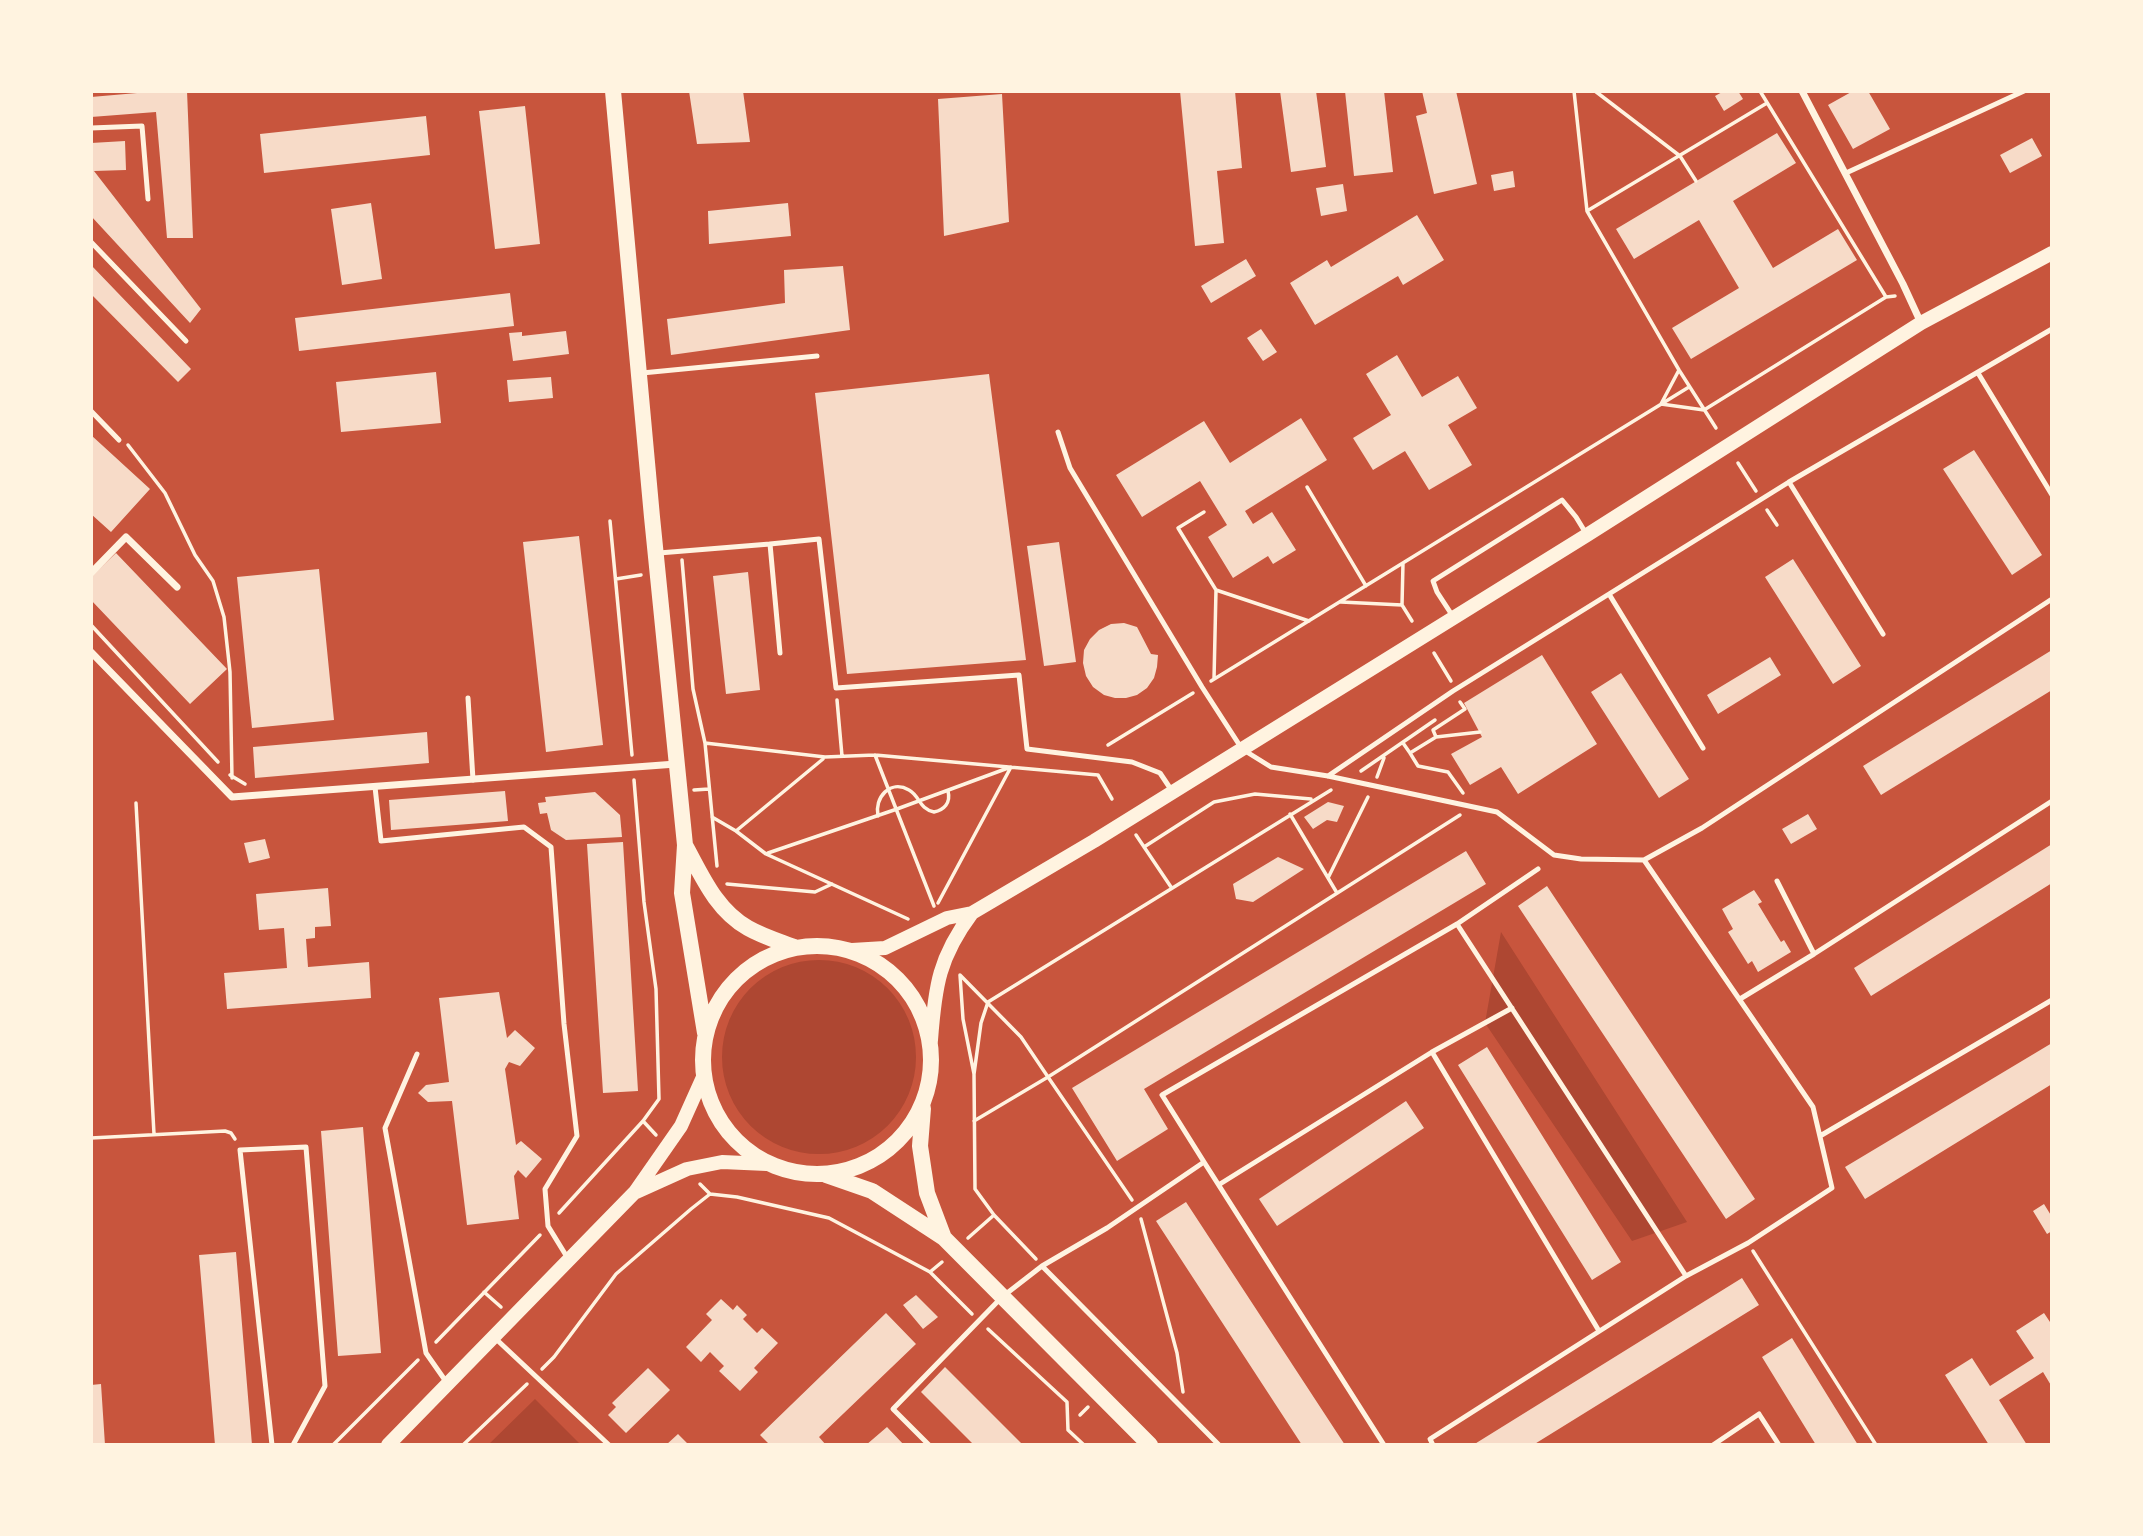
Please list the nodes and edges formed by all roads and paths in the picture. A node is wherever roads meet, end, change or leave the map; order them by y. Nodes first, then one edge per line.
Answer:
1 (613, 91) edge
2 (1574, 91) edge
3 (1595, 91) edge
4 (1760, 91) edge
5 (1802, 91) edge
6 (2024, 91) edge
7 (1767, 103) junction
8 (91, 128) edge
9 (1680, 156) junction
10 (1846, 173) junction
11 (1696, 181) dead end
12 (148, 199) dead end
13 (1587, 211) junction
14 (91, 242) edge
15 (2052, 253) edge
16 (1909, 296) junction
17 (1886, 297) junction
18 (1921, 323) junction
19 (2052, 329) edge
20 (186, 341) dead end
21 (817, 356) dead end
22 (1679, 370) junction
23 (1978, 373) junction
24 (639, 374) junction
25 (1689, 387) junction
26 (1661, 404) junction
27 (1704, 410) junction
28 (91, 411) edge
29 (1716, 428) dead end
30 (1058, 432) dead end
31 (119, 440) dead end
32 (1789, 482) junction
33 (1307, 487) dead end
34 (2052, 495) edge
35 (1204, 512) dead end
36 (610, 521) dead end
37 (1587, 535) junction
38 (770, 544) junction
39 (681, 551) junction
40 (655, 553) junction
41 (1403, 563) junction
42 (683, 570) junction
43 (674, 571) dead end
44 (91, 573) edge
45 (641, 575) dead end
46 (616, 579) junction
47 (1366, 586) junction
48 (177, 587) dead end
49 (1216, 590) junction
50 (1609, 594) junction
51 (2052, 599) edge
52 (1341, 602) junction
53 (1402, 605) junction
54 (1453, 617) junction
55 (1309, 621) junction
56 (1412, 621) dead end
57 (91, 625) edge
58 (1883, 634) dead end
59 (780, 653) dead end
60 (1434, 653) dead end
61 (92, 655) edge
62 (1214, 680) junction
63 (1202, 687) junction
64 (1453, 691) junction
65 (467, 698) dead end
66 (1437, 718) dead end
67 (839, 721) dead end
68 (1480, 732) dead end
69 (1436, 737) junction
70 (705, 743) junction
71 (1403, 743) junction
72 (1108, 745) dead end
73 (1703, 748) dead end
74 (1242, 749) junction
75 (1410, 753) junction
76 (875, 755) junction
77 (842, 756) junction
78 (1384, 756) junction
79 (825, 757) junction
80 (676, 764) junction
81 (1011, 766) junction
82 (633, 767) junction
83 (1328, 776) junction
84 (473, 780) junction
85 (1346, 780) junction
86 (248, 786) dead end
87 (1374, 786) junction
88 (375, 787) junction
89 (1459, 787) dead end
90 (889, 789) junction
91 (948, 790) junction
92 (1172, 792) junction
93 (1112, 799) dead end
94 (1314, 800) junction
95 (919, 801) junction
96 (2052, 801) edge
97 (136, 803) dead end
98 (1473, 807) junction
99 (897, 809) junction
100 (1290, 814) junction
101 (878, 816) junction
102 (712, 817) junction
103 (736, 831) junction
104 (1136, 835) dead end
105 (685, 845) junction
106 (1144, 846) junction
107 (766, 854) junction
108 (1644, 860) junction
109 (1538, 869) dead end
110 (718, 872) dead end
111 (1328, 877) junction
112 (1777, 881) dead end
113 (725, 884) dead end
114 (832, 884) junction
115 (1171, 887) junction
116 (1337, 893) junction
117 (972, 913) junction
118 (912, 920) dead end
119 (1457, 924) junction
120 (794, 947) junction
121 (852, 950) junction
122 (1814, 954) junction
123 (1740, 999) junction
124 (2052, 1000) edge
125 (988, 1002) junction
126 (1512, 1007) junction
127 (705, 1033) junction
128 (931, 1040) junction
129 (1432, 1052) junction
130 (418, 1054) dead end
131 (974, 1074) junction
132 (703, 1077) junction
133 (1048, 1077) junction
134 (923, 1104) junction
135 (643, 1121) junction
136 (974, 1121) junction
137 (154, 1134) junction
138 (1820, 1136) junction
139 (91, 1138) edge
140 (659, 1138) dead end
141 (240, 1150) junction
142 (1204, 1162) junction
143 (766, 1164) junction
144 (826, 1175) junction
145 (699, 1182) dead end
146 (1220, 1184) junction
147 (635, 1192) junction
148 (710, 1194) junction
149 (1137, 1208) junction
150 (994, 1215) junction
151 (548, 1226) junction
152 (944, 1238) junction
153 (968, 1238) dead end
154 (1748, 1243) junction
155 (569, 1260) junction
156 (942, 1262) dead end
157 (1042, 1266) junction
158 (930, 1272) junction
159 (1686, 1276) junction
160 (484, 1292) junction
161 (1002, 1297) junction
162 (513, 1317) junction
163 (980, 1322) junction
164 (1599, 1331) junction
165 (494, 1337) junction
166 (426, 1353) junction
167 (535, 1377) junction
168 (448, 1385) junction
169 (1186, 1411) junction
170 (272, 1445) edge
171 (293, 1445) edge
172 (333, 1445) edge
173 (388, 1445) edge
174 (463, 1445) edge
175 (609, 1445) edge
176 (929, 1445) edge
177 (1084, 1445) edge
178 (1150, 1445) edge
179 (1219, 1445) edge
180 (1384, 1445) edge
181 (1433, 1445) edge
182 (1713, 1445) edge
183 (1779, 1445) edge
184 (1876, 1445) edge

1 - 24 main road
2 - 13 path
3 - 9 path
4 - 7 path
5 - 10 street
6 - 10 lane
7 - 9 path
7 - 17 path
8 - 12 lane
9 - 11 path
9 - 13 path
10 - 16 street
13 - 22 path
14 - 20 lane
15 - 18 main road
16 - 17 path
16 - 18 street
17 - 27 path
18 - 37 main road
19 - 23 lane
21 - 24 lane
22 - 25 path
22 - 26 path
23 - 32 lane
23 - 34 lane
24 - 40 main road
25 - 26 path
25 - 27 path
26 - 27 path
26 - 41 path
27 - 29 path
28 - 31 lane
30 - 63 lane
32 - 50 lane
32 - 58 lane
33 - 47 path
35 - 49 path
36 - 46 path
37 - 54 main road
37 - 54 lane
38 - 39 lane
38 - 59 lane
38 - 92 lane
39 - 40 lane
39 - 42 path
40 - 80 main road
41 - 47 path
41 - 53 path
42 - 43 path
42 - 70 path
44 - 48 street
45 - 46 path
46 - 82 path
47 - 52 path
49 - 55 path
49 - 62 path
50 - 64 lane
50 - 73 lane
51 - 108 lane
52 - 53 path
52 - 55 path
53 - 56 path
54 - 74 main road
55 - 62 path
57 - 86 path
60 - 64 path
61 - 88 street
62 - 63 path
63 - 72 path
63 - 74 lane
64 - 69 path
64 - 83 lane
65 - 84 lane
66 - 71 path
67 - 77 path
68 - 69 path
69 - 75 path
70 - 79 path
70 - 102 path
71 - 75 path
71 - 78 path
74 - 83 lane
74 - 92 main road
75 - 89 path
76 - 77 path
76 - 81 path
76 - 90 path
77 - 79 path
78 - 85 path
78 - 87 path
79 - 103 path
80 - 82 street
80 - 105 main road
81 - 91 path
81 - 93 path
81 - 99 path
82 - 84 street
82 - 135 path
83 - 85 lane
84 - 88 street
85 - 87 lane
85 - 94 path
87 - 98 lane
87 - 111 path
88 - 151 lane
90 - 95 path
90 - 99 path
90 - 101 path
91 - 95 path
91 - 95 path
92 - 117 main road
94 - 100 path
94 - 106 path
95 - 99 path
96 - 122 lane
97 - 137 path
98 - 108 lane
98 - 116 path
99 - 101 path
100 - 111 path
100 - 115 path
101 - 107 path
102 - 103 path
102 - 110 path
103 - 107 path
104 - 106 path
105 - 120 main road
105 - 127 main road
106 - 115 path
107 - 114 path
108 - 123 lane
109 - 119 lane
111 - 116 path
112 - 122 lane
113 - 114 path
114 - 118 path
115 - 125 path
116 - 133 path
117 - 121 main road
117 - 128 main road
119 - 126 lane
119 - 142 lane
120 - 121 main road
120 - 127 main road
121 - 128 main road
122 - 123 lane
123 - 138 lane
124 - 138 lane
125 - 131 path
125 - 131 path
125 - 133 path
126 - 129 lane
126 - 159 lane
127 - 132 main road
128 - 134 main road
129 - 146 lane
129 - 164 lane
130 - 166 lane
131 - 136 path
132 - 143 main road
132 - 147 main road
133 - 136 path
133 - 149 path
134 - 144 main road
134 - 152 main road
135 - 140 path
135 - 151 path
136 - 150 path
137 - 139 path
137 - 141 path
138 - 154 lane
141 - 170 lane
141 - 171 lane
142 - 146 lane
142 - 149 lane
143 - 144 main road
143 - 147 main road
144 - 152 main road
145 - 148 path
146 - 180 lane
147 - 155 main road
148 - 158 path
148 - 167 path
149 - 157 lane
149 - 169 path
150 - 153 path
150 - 157 path
151 - 155 lane
151 - 160 path
152 - 161 main road
154 - 159 lane
154 - 184 path
155 - 162 main road
156 - 158 path
157 - 161 lane
157 - 169 lane
158 - 163 path
159 - 164 lane
160 - 162 path
160 - 166 path
161 - 163 lane
161 - 178 main road
162 - 165 main road
163 - 176 lane
163 - 177 path
164 - 181 lane
165 - 167 lane
165 - 168 main road
166 - 168 lane
166 - 172 path
167 - 174 path
167 - 175 lane
168 - 173 main road
169 - 179 lane
182 - 183 lane

